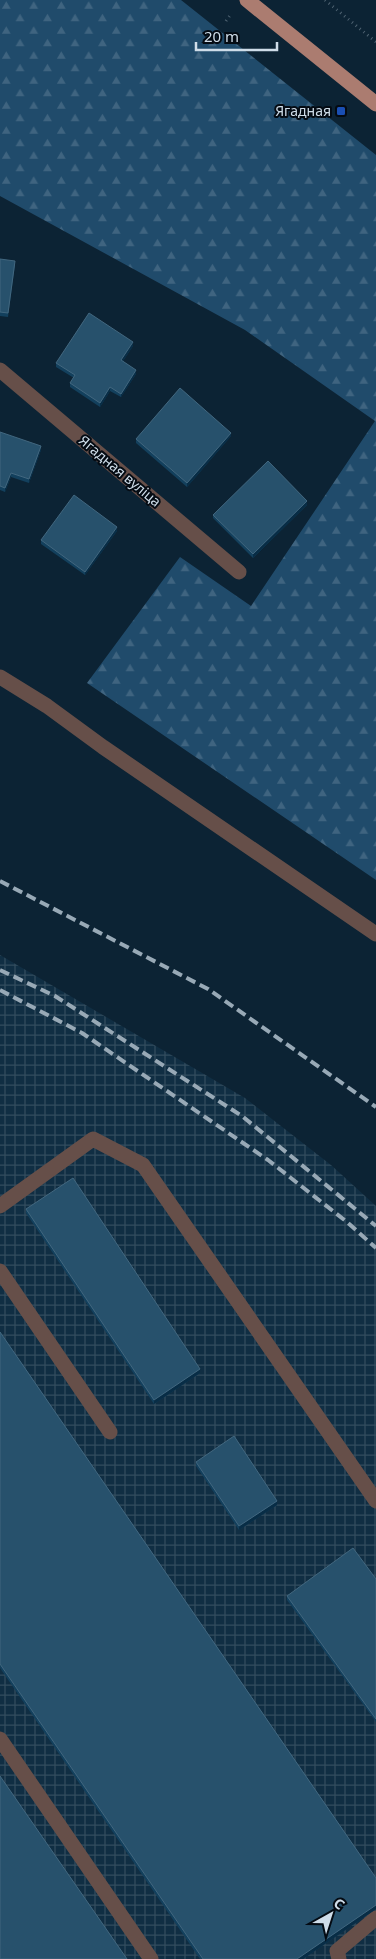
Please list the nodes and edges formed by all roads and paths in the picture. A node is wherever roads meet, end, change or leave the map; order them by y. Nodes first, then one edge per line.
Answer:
1 (247, 0) edge
2 (325, 0) edge
3 (376, 42) edge
4 (376, 104) edge
5 (0, 370) edge
6 (240, 572) dead end
7 (0, 677) edge
8 (376, 934) edge
9 (0, 1206) edge
10 (0, 1271) edge
11 (110, 1432) dead end
12 (376, 1501) edge
13 (0, 1738) edge
14 (376, 1918) edge
15 (340, 1956) edge
16 (151, 1959) edge

1 - 4 main road
2 - 3 path
5 - 6 street, Ягадная вуліца
7 - 8 street
9 - 12 street
10 - 11 street
13 - 16 street
14 - 15 street

